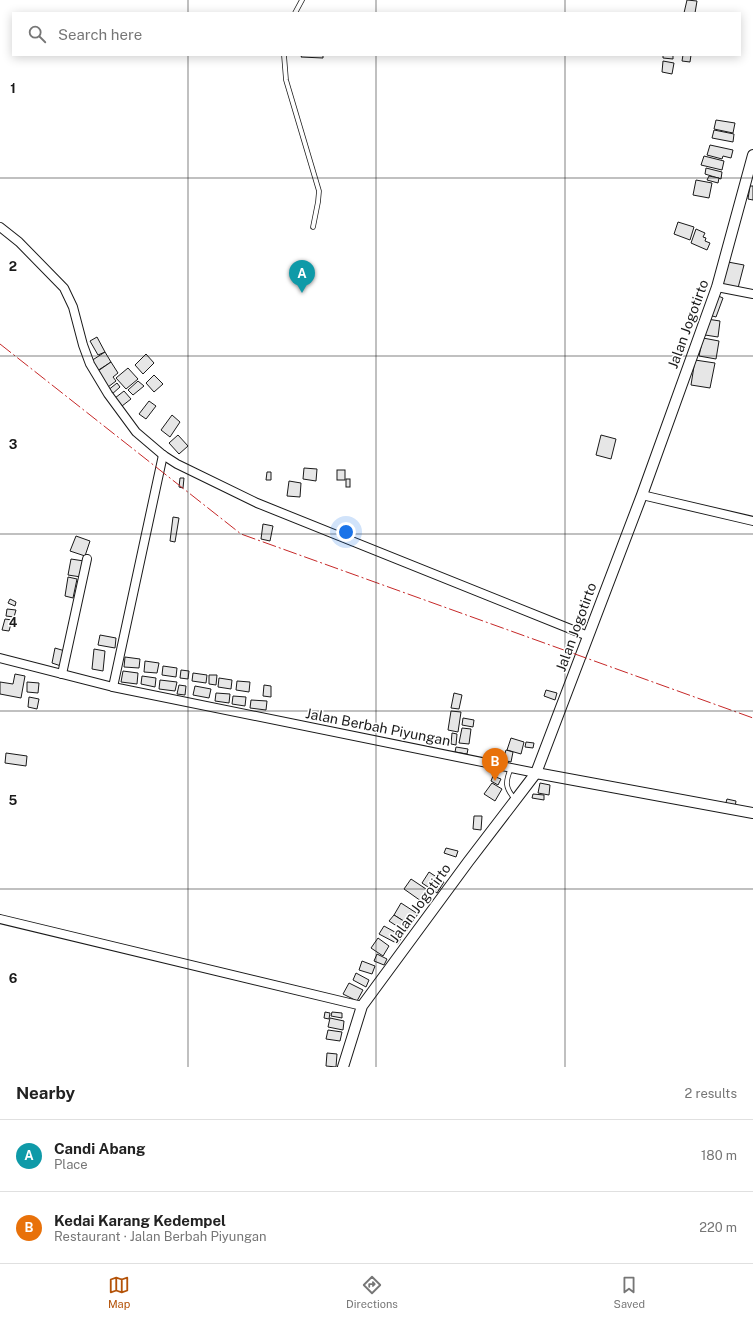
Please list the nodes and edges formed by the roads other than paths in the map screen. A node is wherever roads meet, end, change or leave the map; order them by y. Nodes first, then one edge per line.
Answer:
1 (302, 0) edge
2 (296, 12) edge
3 (284, 56) edge
4 (753, 155) edge
5 (313, 226) dead end
6 (0, 227) edge
7 (717, 287) junction
8 (753, 294) edge
9 (163, 456) junction
10 (642, 495) junction
11 (753, 521) edge
12 (87, 559) dead end
13 (588, 636) junction
14 (0, 658) edge
15 (62, 674) junction
16 (113, 687) junction
17 (511, 768) junction
18 (536, 773) junction
19 (516, 800) junction
20 (753, 813) edge
21 (0, 918) edge
22 (362, 1006) junction
23 (343, 1067) edge

1 - 2 lane
3 - 5 lane
4 - 7 street, Jalan Jogotirto
6 - 9 street
7 - 8 street
7 - 10 street, Jalan Jogotirto
9 - 13 street
9 - 16 street
10 - 11 street
10 - 13 street, Jalan Jogotirto
12 - 15 street
13 - 18 street, Jalan Jogotirto
14 - 15 street, Jalan Berbah Piyungan
15 - 16 street, Jalan Berbah Piyungan
16 - 17 street, Jalan Berbah Piyungan
17 - 18 street, Jalan Berbah Piyungan
17 - 19 lane
18 - 19 street, Jalan Jogotirto
18 - 20 street, Jalan Berbah Piyungan
19 - 22 street, Jalan Jogotirto
21 - 22 street
22 - 23 street, Jalan Jogotirto

